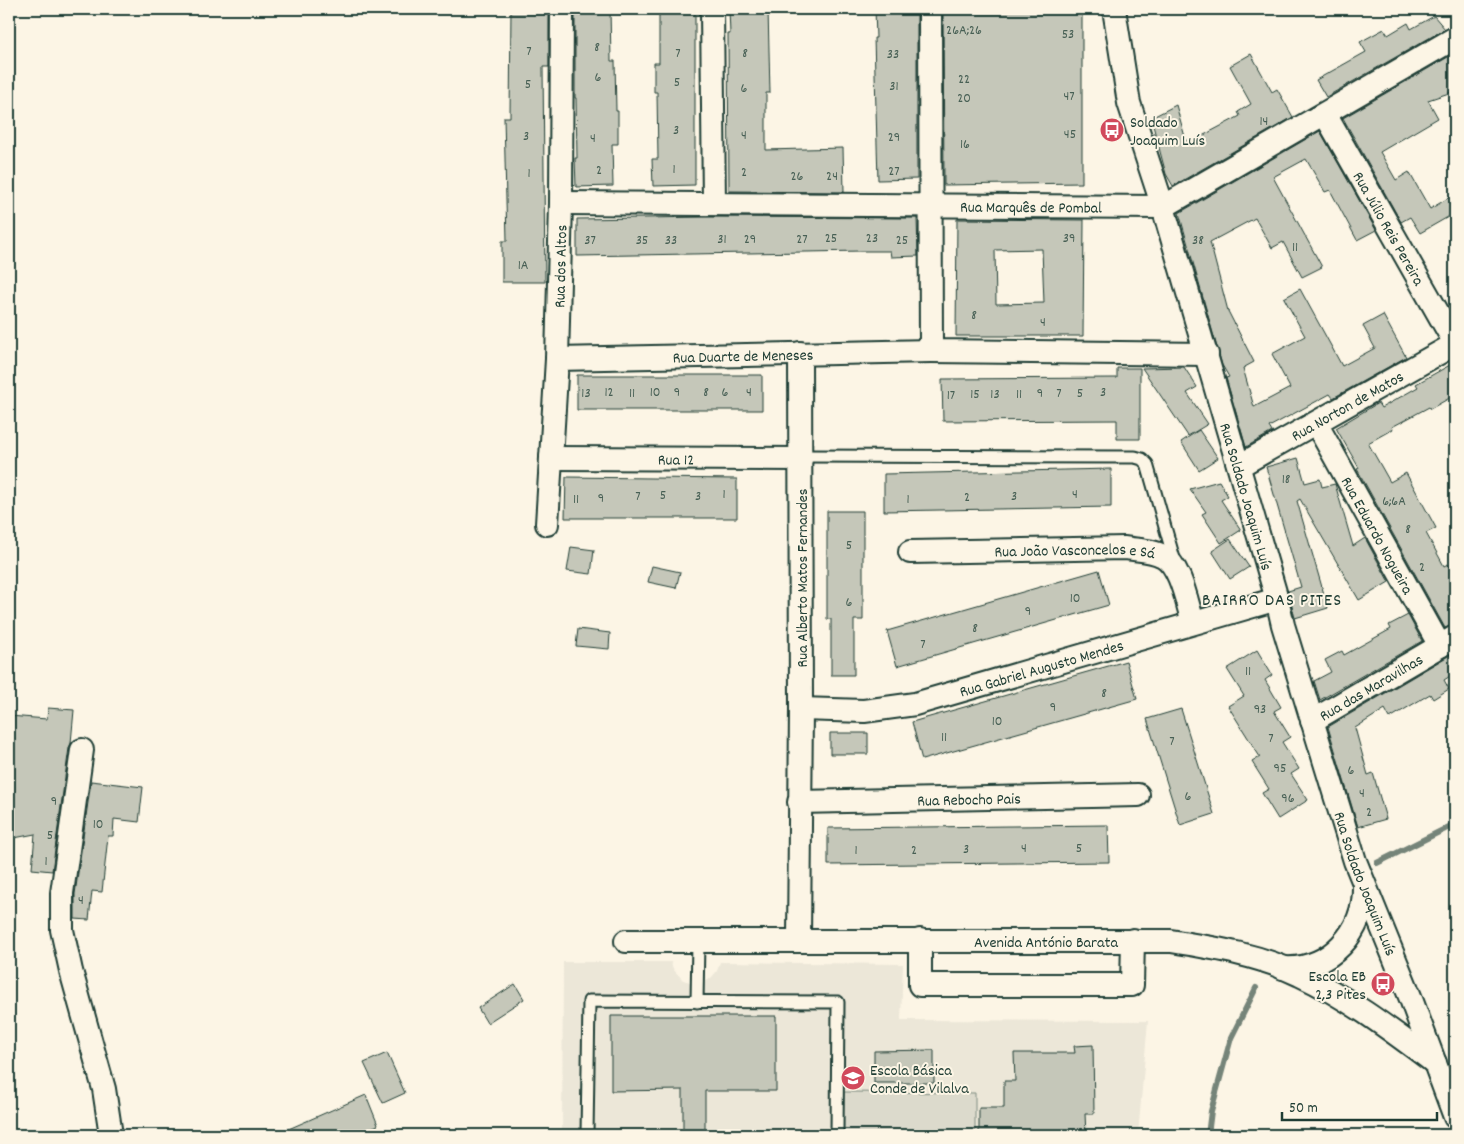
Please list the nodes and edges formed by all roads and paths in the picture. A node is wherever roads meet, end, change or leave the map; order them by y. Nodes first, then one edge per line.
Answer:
1 (562, 9) edge
2 (712, 9) edge
3 (930, 9) edge
4 (1114, 9) edge
5 (1455, 38) edge
6 (1325, 114) junction
7 (561, 203) junction
8 (714, 204) junction
9 (931, 205) junction
10 (1163, 207) junction
11 (1455, 343) edge
12 (931, 351) junction
13 (800, 353) junction
14 (1206, 354) junction
15 (557, 359) junction
16 (1316, 423) junction
17 (801, 457) junction
18 (551, 458) junction
19 (1239, 466) junction
20 (547, 524) dead end
21 (910, 552) dead end
22 (1176, 569) junction
23 (1277, 599) junction
24 (1193, 622) junction
25 (1448, 642) edge
26 (801, 709) junction
27 (1312, 721) junction
28 (82, 750) dead end
29 (1138, 795) dead end
30 (799, 802) junction
31 (1364, 884) junction
32 (799, 940) junction
33 (920, 940) junction
34 (1133, 940) junction
35 (626, 941) dead end
36 (698, 941) junction
37 (1282, 968) junction
38 (697, 1002) junction
39 (1435, 1063) junction
40 (1455, 1118) edge
41 (111, 1135) edge
42 (588, 1135) edge
43 (837, 1135) edge

1 - 7 street, Rua dos Altos
2 - 8 street
3 - 9 street
4 - 10 street, Rua Soldado Joaquim Luís
5 - 6 street
6 - 10 street
6 - 11 street, Rua Júlio Reis Pereira
7 - 8 street, Rua Marquês de Pombal
7 - 15 street, Rua dos Altos
8 - 9 street, Rua Marquês de Pombal
9 - 10 street, Rua Marquês de Pombal
9 - 12 street
10 - 14 street, Rua Soldado Joaquim Luís
11 - 16 street, Rua Norton de Matos
12 - 13 street, Rua Duarte de Meneses
12 - 14 street, Rua Duarte de Meneses
13 - 15 street, Rua Duarte de Meneses
13 - 17 street, Rua Alberto Matos Fernandes
14 - 19 street, Rua Soldado Joaquim Luís
15 - 18 street, Rua dos Altos
16 - 19 street, Rua Norton de Matos
16 - 25 street, Rua Eduardo Nogueira
17 - 18 street, Rua 12
17 - 22 lane
17 - 26 street, Rua Alberto Matos Fernandes
18 - 20 street, Rua dos Altos
19 - 23 street, Rua Soldado Joaquim Luís
21 - 22 street, Rua João Vasconcelos e Sá
22 - 24 street, Rua João Vasconcelos e Sá
23 - 24 street, Rua Gabriel Augusto Mendes
23 - 27 street, Rua Soldado Joaquim Luís
24 - 26 street, Rua Gabriel Augusto Mendes
25 - 27 street, Rua das Maravilhas
26 - 30 street, Rua Alberto Matos Fernandes
27 - 31 street, Rua Soldado Joaquim Luís
28 - 41 street
29 - 30 street, Rua Rebocho Pais
30 - 32 street, Rua Alberto Matos Fernandes
31 - 37 street
31 - 39 street, Rua Soldado Joaquim Luís
32 - 33 street, Avenida António Barata
32 - 36 street, Avenida António Barata
33 - 34 street, Avenida António Barata
33 - 34 street
34 - 37 street, Avenida António Barata
35 - 36 street, Avenida António Barata
36 - 38 lane
37 - 39 street, Avenida António Barata
38 - 42 lane
38 - 43 lane
39 - 40 street, Rua Soldado Joaquim Luís

